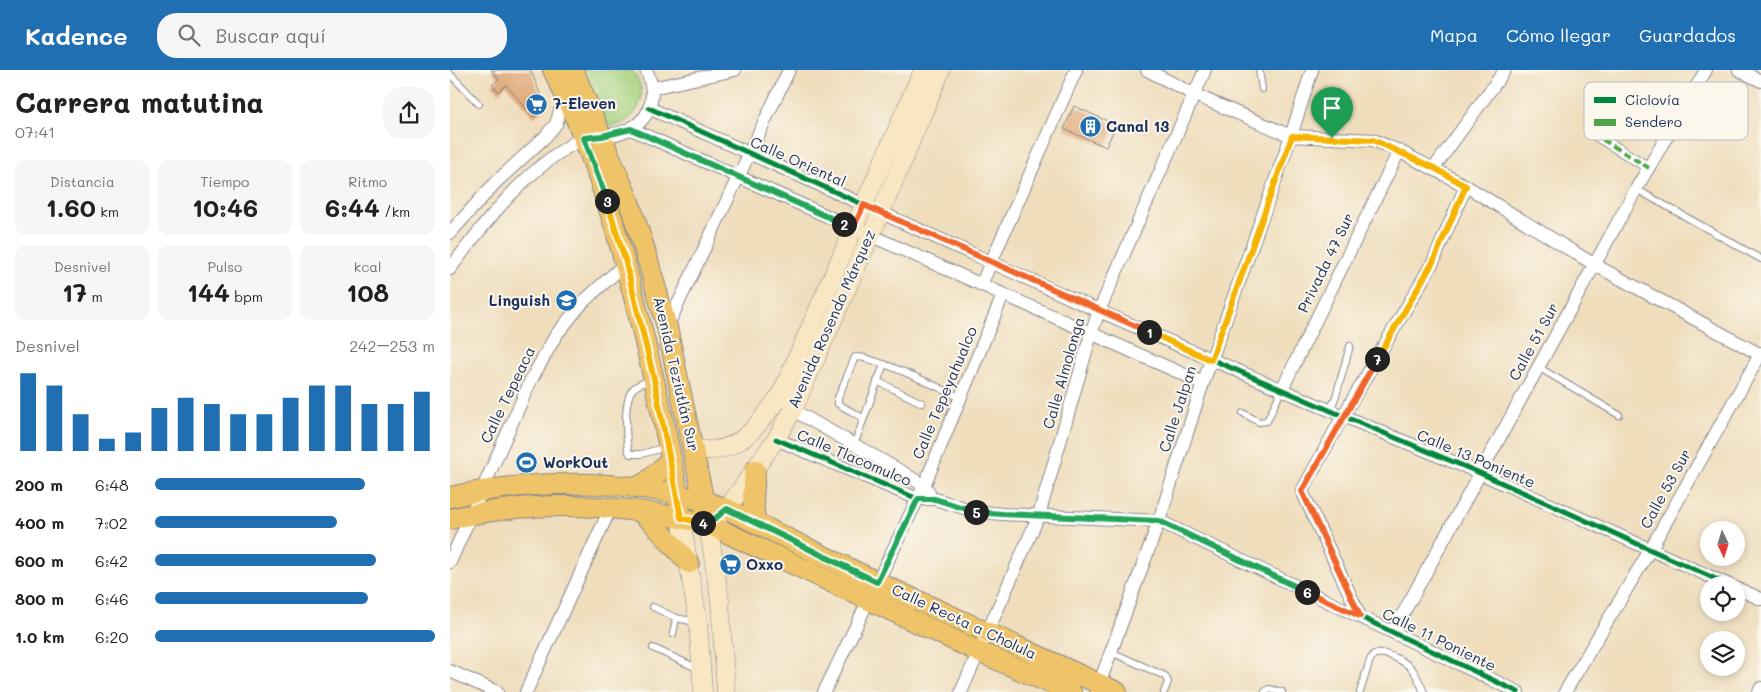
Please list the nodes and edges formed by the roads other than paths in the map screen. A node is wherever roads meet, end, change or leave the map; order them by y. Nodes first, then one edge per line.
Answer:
1 (553, 70) edge
2 (572, 70) edge
3 (646, 70) edge
4 (735, 70) edge
5 (789, 70) edge
6 (923, 70) edge
7 (941, 70) edge
8 (1076, 70) edge
9 (1147, 70) edge
10 (1205, 70) edge
11 (1259, 70) edge
12 (1312, 70) edge
13 (1505, 70) edge
14 (1706, 70) edge
15 (1739, 70) edge
16 (450, 74) edge
17 (1761, 81) edge
18 (1699, 82) edge
19 (652, 88) junction
20 (1262, 89) dead end
21 (565, 92) junction
22 (1195, 95) junction
23 (479, 104) dead end
24 (649, 108) junction
25 (631, 129) junction
26 (1292, 136) junction
27 (593, 137) junction
28 (1603, 140) edge
29 (1665, 140) edge
30 (1399, 151) junction
31 (749, 153) junction
32 (1434, 168) junction
33 (1649, 168) junction
34 (738, 178) junction
35 (496, 182) junction
36 (1466, 186) junction
37 (1636, 190) junction
38 (510, 197) junction
39 (864, 205) junction
40 (881, 212) junction
41 (853, 228) junction
42 (450, 233) edge
43 (870, 236) junction
44 (1761, 259) edge
45 (991, 262) junction
46 (626, 263) junction
47 (1595, 265) junction
48 (450, 269) edge
49 (981, 285) junction
50 (1004, 295) junction
51 (1099, 310) junction
52 (667, 327) junction
53 (1091, 334) junction
54 (1350, 346) dead end
55 (1761, 354) edge
56 (1211, 360) junction
57 (884, 364) junction
58 (1538, 367) junction
59 (654, 379) junction
60 (878, 381) junction
61 (1203, 383) junction
62 (1282, 389) junction
63 (781, 394) junction
64 (960, 398) junction
65 (922, 403) dead end
66 (793, 410) junction
67 (1330, 410) junction
68 (1243, 413) dead end
69 (1619, 415) dead end
70 (1343, 416) junction
71 (864, 418) junction
72 (776, 439) junction
73 (854, 445) junction
74 (693, 448) junction
75 (670, 453) junction
76 (754, 470) junction
77 (1480, 473) junction
78 (924, 486) junction
79 (636, 488) junction
80 (482, 490) junction
81 (678, 495) junction
82 (450, 497) edge
83 (918, 499) junction
84 (935, 499) junction
85 (704, 500) junction
86 (611, 508) junction
87 (727, 509) junction
88 (639, 510) junction
89 (472, 514) junction
90 (1039, 515) junction
91 (681, 518) junction
92 (450, 519) edge
93 (1159, 521) junction
94 (756, 522) junction
95 (708, 524) junction
96 (1650, 550) junction
97 (450, 562) edge
98 (689, 563) junction
99 (1709, 576) edge
100 (877, 582) junction
101 (1745, 592) edge
102 (1761, 599) edge
103 (868, 600) junction
104 (653, 607) dead end
105 (1360, 616) junction
106 (676, 618) junction
107 (698, 622) junction
108 (1392, 632) junction
109 (987, 633) junction
110 (673, 634) dead end
111 (653, 648) dead end
112 (979, 652) junction
113 (1111, 652) junction
114 (703, 670) junction
115 (450, 671) edge
116 (1761, 688) edge
117 (1104, 690) edge
118 (1511, 690) edge
119 (497, 692) edge
120 (526, 692) edge
121 (703, 692) edge
122 (726, 692) edge
123 (824, 692) edge
124 (961, 692) edge
125 (1071, 692) edge
126 (1164, 692) edge
127 (1265, 692) edge
128 (1282, 692) edge
129 (1360, 692) edge
130 (1424, 692) edge
131 (1565, 692) edge
132 (1760, 692) edge

1 - 21 main road, Avenida Teziutlán Sur
2 - 21 street
2 - 27 main road, Avenida Teziutlán Sur
3 - 19 street
4 - 19 street
5 - 31 street
6 - 39 main road, Avenida Rosendo Márquez
7 - 40 main road, Avenida Rosendo Márquez
8 - 45 street
9 - 22 street
10 - 22 street, Calle Almolonga
11 - 20 lane
12 - 26 street, Calle Jalpan
13 - 32 street
14 - 18 street, Calle 51 Sur
15 - 17 street
16 - 23 lane
19 - 24 street
21 - 27 main road, Avenida Teziutlán Sur
21 - 35 street
22 - 26 street
22 - 51 street, Calle Almolonga
24 - 25 street
24 - 31 street, Calle Oriental
25 - 27 street
25 - 34 street
26 - 30 street
26 - 56 street, Calle Jalpan
27 - 38 street
27 - 46 main road, Avenida Teziutlán Sur
27 - 52 main road, Avenida Teziutlán Sur
28 - 33 street
29 - 33 street, Calle 51 Sur
30 - 32 street
30 - 62 street, Privada 47 Sur
31 - 34 street
31 - 39 street, Calle Oriental
32 - 36 street
33 - 37 street, Calle 51 Sur
34 - 41 street
34 - 52 street
35 - 38 street
35 - 42 street
36 - 47 street
36 - 70 street
37 - 44 lane
37 - 47 street, Calle 51 Sur
38 - 48 street
39 - 40 street, Calle Oriental
39 - 41 main road, Avenida Rosendo Márquez
40 - 43 main road, Avenida Rosendo Márquez
40 - 45 street, Calle Oriental
41 - 43 street
41 - 63 main road, Avenida Rosendo Márquez
43 - 49 street
43 - 66 main road, Avenida Rosendo Márquez
45 - 49 street
45 - 51 street, Calle Oriental
46 - 59 main road, Avenida Teziutlán Sur
46 - 80 street, Calle Tepeaca
47 - 55 street
47 - 58 street, Calle 51 Sur
49 - 50 street
50 - 53 street
50 - 64 street, Calle Tepeyahualco
51 - 53 street, Calle Almolonga
51 - 56 street, Calle Oriental
52 - 74 main road, Avenida Teziutlán Sur
53 - 61 street
53 - 90 street, Calle Almolonga
54 - 67 lane
55 - 96 street, Calle 53 Sur
56 - 61 street, Calle Jalpan
56 - 62 street, Calle 13 Poniente
57 - 60 lane
57 - 64 lane
57 - 71 lane
58 - 69 lane
58 - 77 street, Calle 51 Sur
59 - 75 main road, Avenida Teziutlán Sur
59 - 75 lane
60 - 65 lane
60 - 71 lane
61 - 93 street, Calle Jalpan
62 - 67 street, Calle 13 Poniente
62 - 68 lane
63 - 66 street, Calle Tlacomulco
63 - 74 main road, Avenida Rosendo Márquez
64 - 78 street, Calle Tepeyahualco
66 - 72 main road, Avenida Rosendo Márquez
66 - 73 street, Calle Tlacomulco
67 - 70 street, Calle 13 Poniente
70 - 77 street, Calle 13 Poniente
70 - 105 street
71 - 73 lane
72 - 76 main road, Avenida Rosendo Márquez
72 - 83 street, Calle Tlacomulco
73 - 78 street, Calle Tlacomulco
74 - 85 main road, Avenida Teziutlán Sur
75 - 79 main road
75 - 81 main road, Avenida Teziutlán Sur
76 - 87 main road, Avenida Rosendo Márquez
76 - 94 main road
77 - 96 street, Calle 13 Poniente
77 - 108 street, Calle 51 Sur
78 - 83 street, Calle Tepeyahualco
78 - 84 street, Calle Tlacomulco
79 - 80 main road, Calle Recta a Cholula
79 - 81 main road, Calle Recta a Cholula
80 - 82 main road, Calle Recta a Cholula
80 - 89 street, Calle Tepeaca
81 - 85 main road, Calle Recta a Cholula
81 - 91 main road, Avenida Teziutlán Sur
83 - 84 street, Calle Tlacomulco
83 - 100 street, Calle Tepeyahualco
84 - 90 street, Calle Tlacomulco
85 - 87 main road, Calle Recta a Cholula
85 - 95 main road, Avenida Teziutlán Sur
86 - 88 main road, Calle Recta a Cholula
86 - 89 main road, Calle Recta a Cholula
86 - 120 street
87 - 94 main road, Calle Recta a Cholula
87 - 95 main road, Avenida Rosendo Márquez
88 - 91 main road, Calle Recta a Cholula
88 - 98 main road
89 - 92 main road, Calle Recta a Cholula
89 - 97 street, Calle Tepeaca
90 - 93 street, Calle Tlacomulco
90 - 109 street, Calle Almolonga
91 - 95 main road, Calle Recta a Cholula
91 - 98 main road, Avenida Teziutlán Sur
93 - 105 street, Calle 11 Poniente
93 - 113 street, Calle Jalpan
94 - 100 main road, Calle Recta a Cholula
95 - 103 main road, Calle Recta a Cholula
95 - 122 main road, Avenida Teziutlán Sur
96 - 99 street, Calle 13 Poniente
96 - 131 street, Calle 53 Sur
98 - 107 main road, Avenida Teziutlán Sur
100 - 103 street, Calle Tepeyahualco
100 - 109 main road, Calle Recta a Cholula
101 - 102 street
103 - 112 main road, Calle Recta a Cholula
103 - 123 street, Calle Tepeyahualco
104 - 106 lane
105 - 108 street, Calle 11 Poniente
106 - 107 lane
106 - 110 lane
107 - 114 main road, Avenida Teziutlán Sur
108 - 118 street, Calle 11 Poniente
109 - 112 street, Calle Almolonga
109 - 117 main road, Calle Recta a Cholula
111 - 114 lane
112 - 124 street, Calle Almolonga
112 - 125 main road, Calle Recta a Cholula
113 - 117 street, Calle Jalpan
113 - 126 lane
114 - 121 main road, Avenida Teziutlán Sur
115 - 119 street
116 - 132 street
127 - 128 lane
129 - 130 lane

